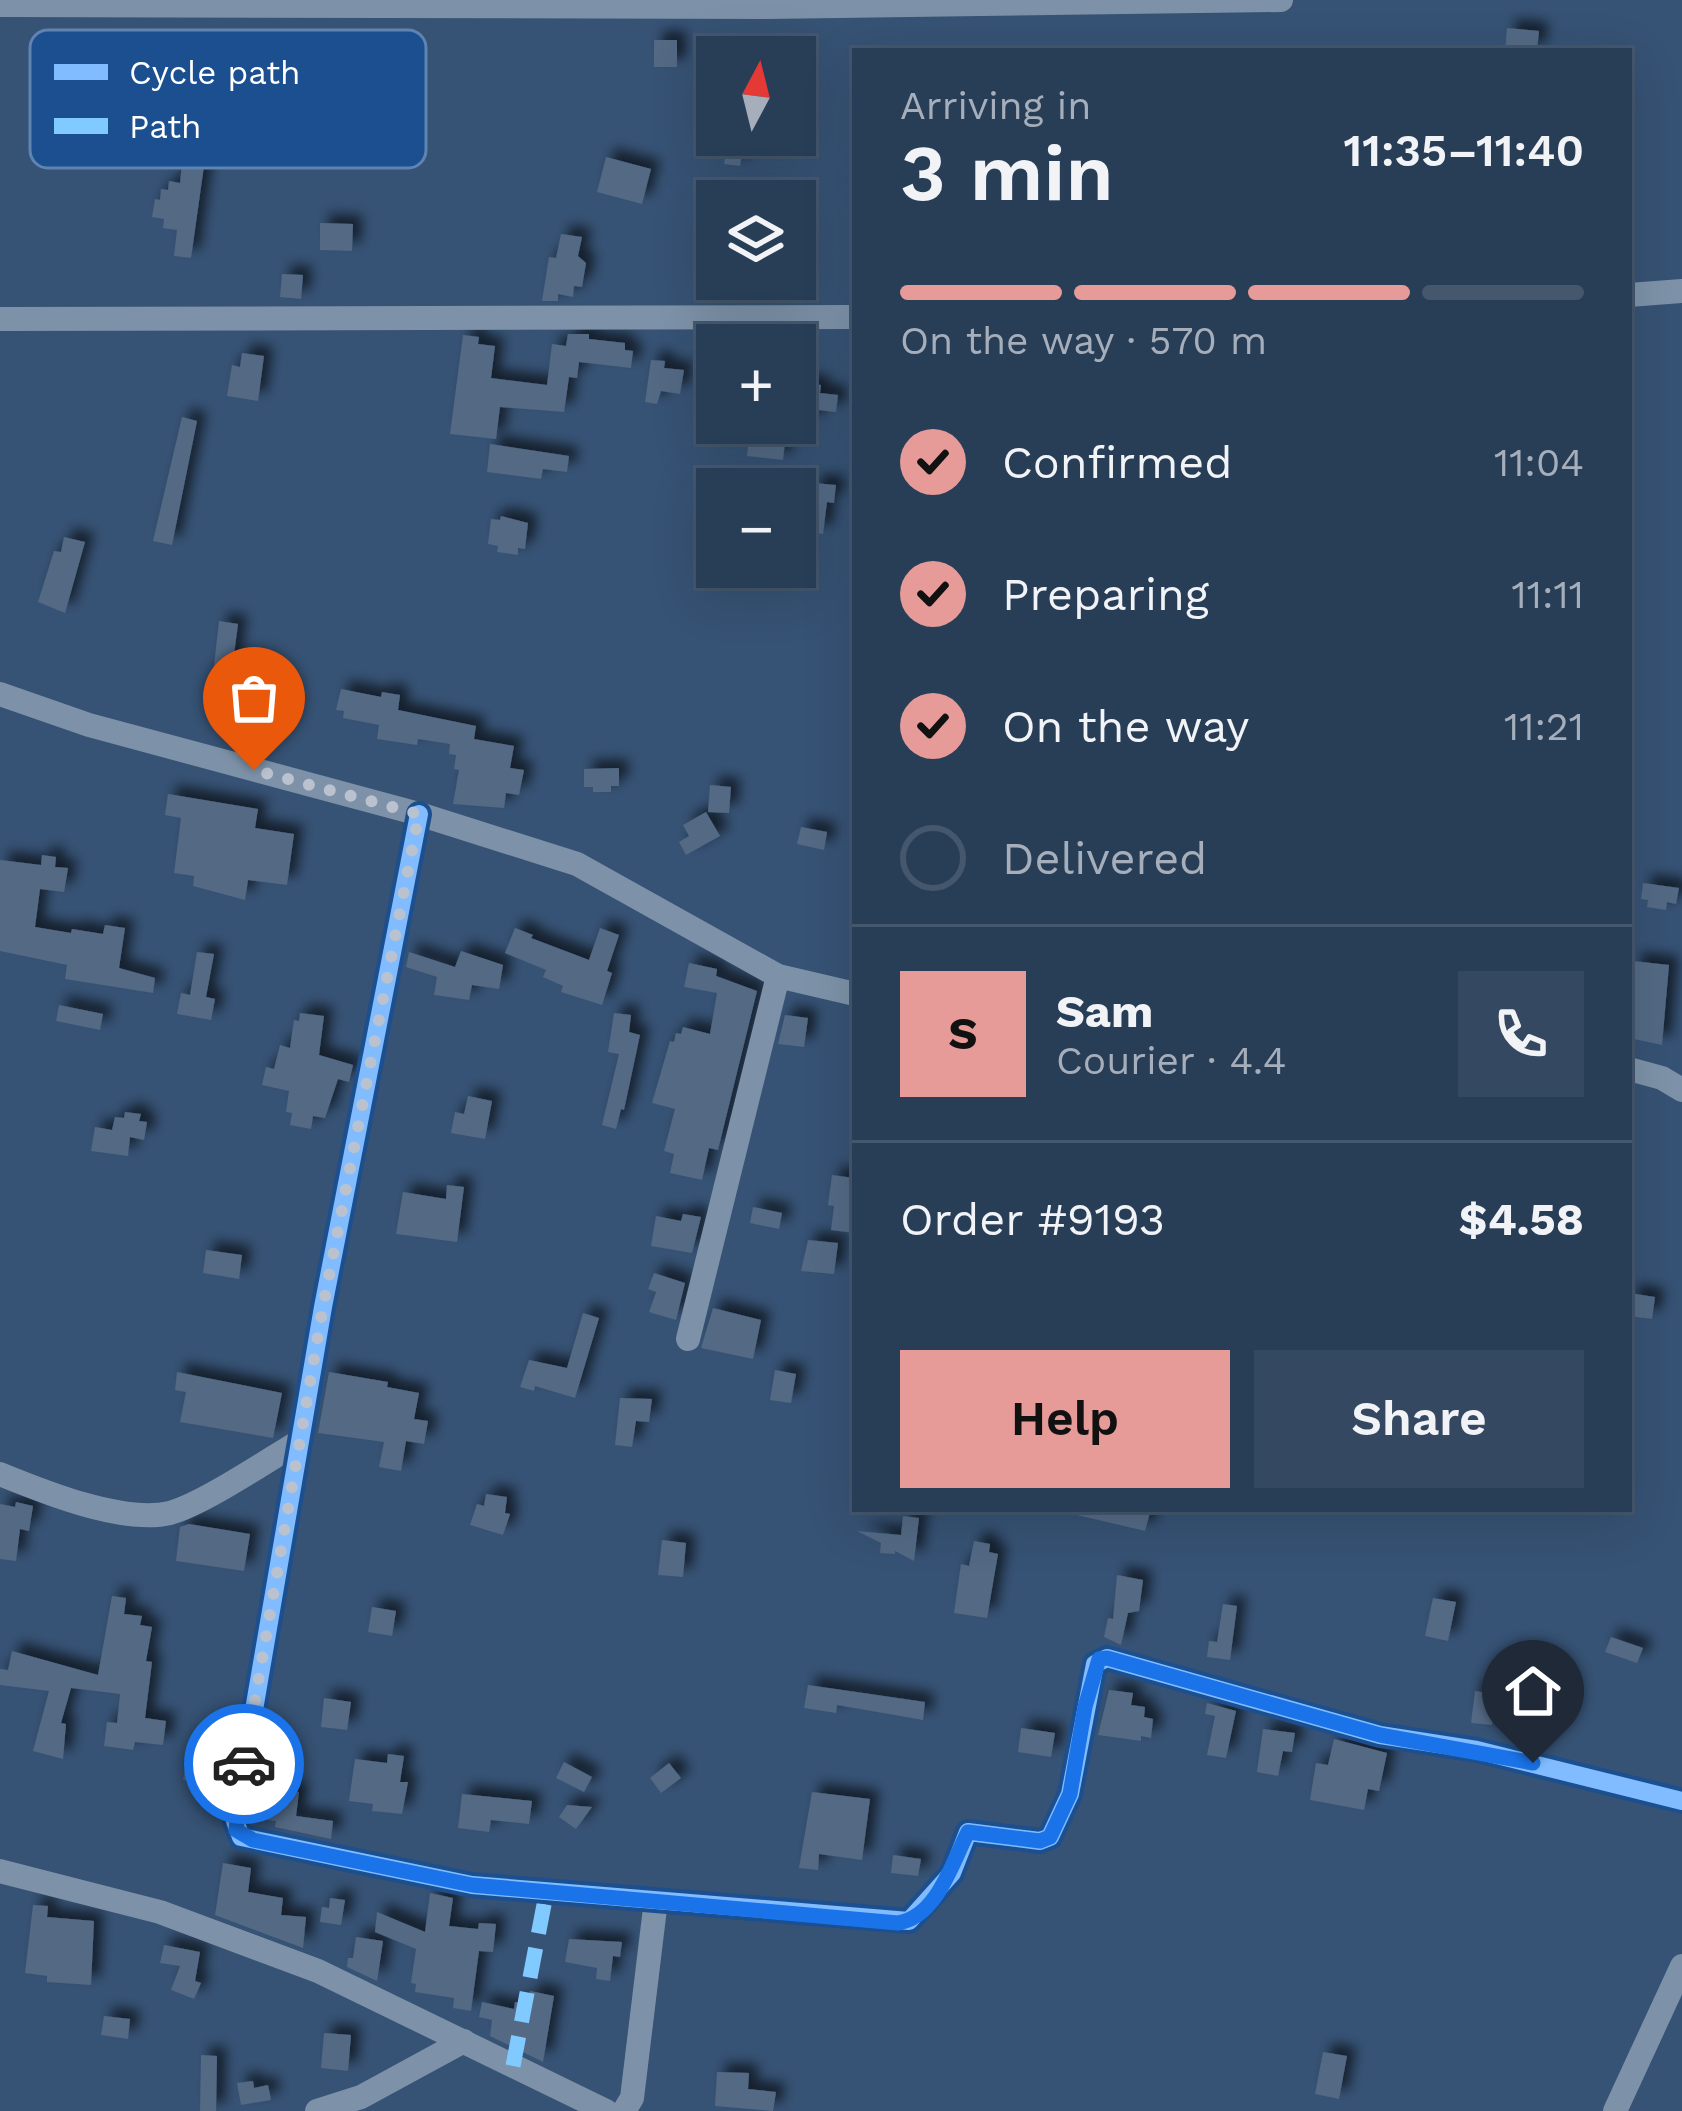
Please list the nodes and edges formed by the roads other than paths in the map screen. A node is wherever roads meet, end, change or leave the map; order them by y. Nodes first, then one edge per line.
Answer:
1 (1281, 0) edge
2 (0, 5) edge
3 (1682, 291) edge
4 (1632, 295) edge
5 (852, 317) edge
6 (0, 320) edge
7 (0, 694) edge
8 (419, 814) junction
9 (778, 976) junction
10 (852, 993) edge
11 (1632, 1070) edge
12 (1682, 1090) edge
13 (688, 1339) dead end
14 (300, 1441) junction
15 (0, 1474) edge
16 (1682, 1802) edge
17 (0, 1871) edge
18 (656, 1900) junction
19 (1682, 1966) edge
20 (464, 2041) junction
21 (317, 2111) edge
22 (606, 2111) edge
23 (624, 2111) edge
24 (1615, 2111) edge

1 - 2 street
3 - 4 street
5 - 6 street
7 - 8 street
8 - 9 street
8 - 14 street
9 - 10 street
9 - 13 street
11 - 12 street
14 - 15 street
14 - 18 street
16 - 18 street
17 - 20 street
18 - 23 street
19 - 24 street
20 - 21 street
20 - 22 street

